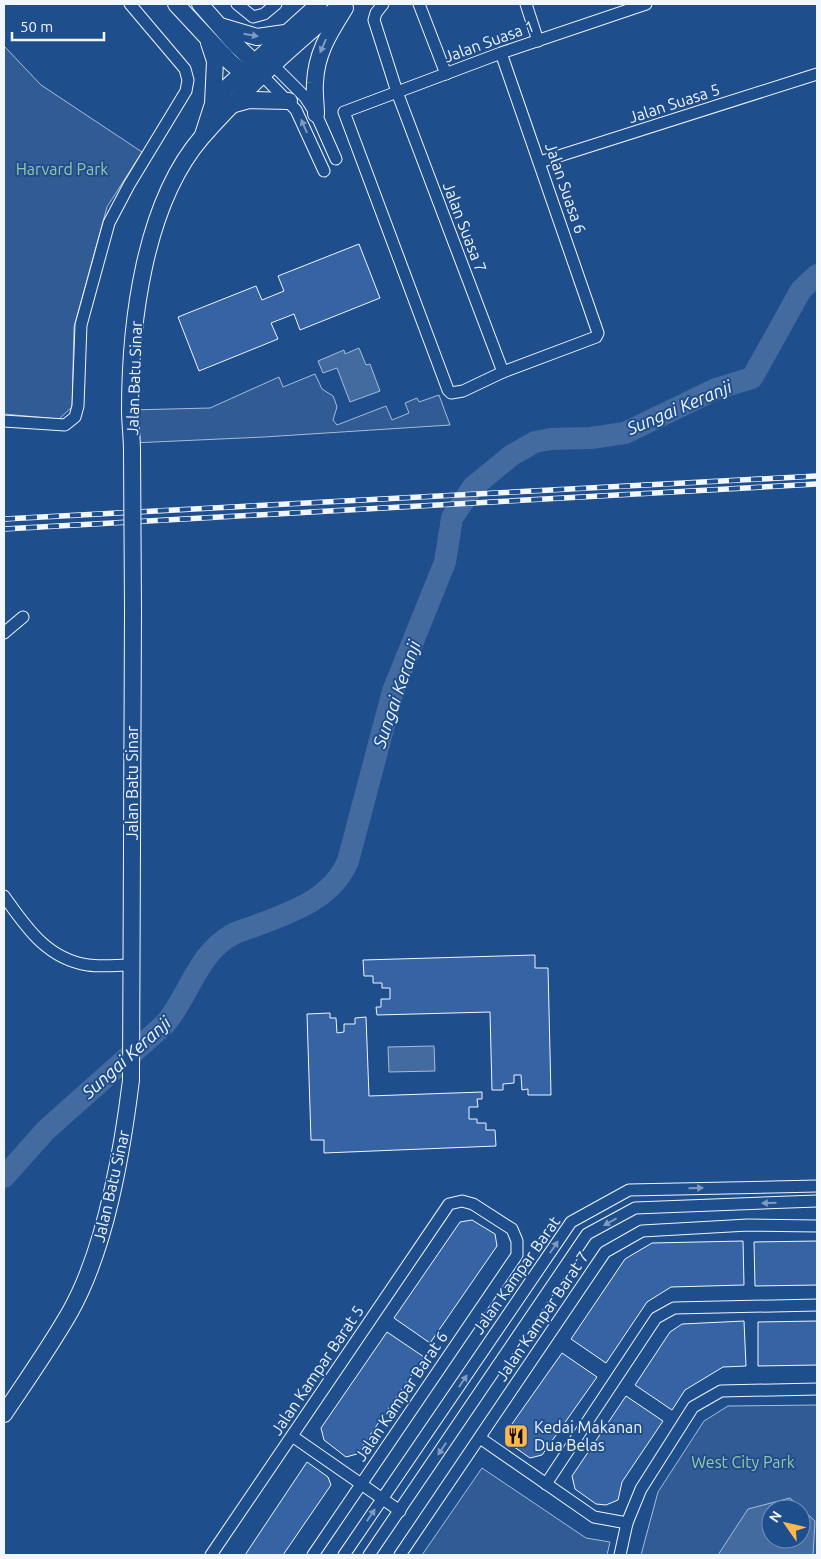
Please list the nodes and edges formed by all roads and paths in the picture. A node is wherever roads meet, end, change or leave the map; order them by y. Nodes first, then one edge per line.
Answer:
1 (130, 4) edge
2 (176, 4) edge
3 (200, 4) edge
4 (276, 4) edge
5 (319, 4) edge
6 (342, 4) edge
7 (348, 4) edge
8 (383, 4) edge
9 (420, 4) edge
10 (526, 4) edge
11 (646, 4) edge
12 (633, 6) edge
13 (240, 7) edge
14 (218, 25) junction
15 (286, 33) junction
16 (208, 38) junction
17 (538, 41) junction
18 (501, 54) junction
19 (257, 68) junction
20 (446, 74) junction
21 (817, 74) edge
22 (397, 92) junction
23 (289, 101) junction
24 (231, 105) junction
25 (212, 106) junction
26 (316, 114) junction
27 (202, 137) junction
28 (336, 159) dead end
29 (540, 162) junction
30 (324, 171) dead end
31 (503, 372) junction
32 (4, 421) edge
33 (23, 617) dead end
34 (4, 633) edge
35 (4, 896) edge
36 (131, 965) junction
37 (812, 1186) edge
38 (812, 1201) edge
39 (449, 1204) joint
40 (817, 1226) edge
41 (817, 1305) edge
42 (817, 1389) edge
43 (4, 1414) edge
44 (292, 1436) junction
45 (480, 1438) junction
46 (361, 1484) junction
47 (546, 1484) junction
48 (382, 1499) junction
49 (400, 1511) junction
50 (627, 1523) junction
51 (211, 1555) edge
52 (313, 1555) edge
53 (344, 1555) edge
54 (370, 1555) edge
55 (400, 1555) edge
56 (620, 1555) edge

1 - 32 street
2 - 16 street
3 - 14 street
4 - 13 street
5 - 15 street, Jalan Batu Sinar
6 - 19 street, Jalan Batu Sinar
7 -> 26 street
8 - 22 street, Jalan Suasa 7
9 - 20 street
10 - 17 street
11 - 12 street, Jalan Suasa 1
12 - 17 street, Jalan Suasa 1
14 -> 15 street
14 - 19 street
15 - 19 street, Jalan Batu Sinar
16 - 19 street
16 - 25 street
17 - 18 street, Jalan Suasa 1
18 - 20 street, Jalan Suasa 1
18 - 29 street, Jalan Suasa 6
19 - 23 street
19 - 24 street, Jalan Batu Sinar
19 - 25 street, Jalan Batu Sinar
19 - 26 street
20 - 22 street, Jalan Suasa 1
21 - 29 street, Jalan Suasa 5
22 - 31 street, Jalan Suasa 7
22 - 31 street, Jalan Suasa 1
23 - 24 street
30 -> 23 street
24 - 27 street, Jalan Batu Sinar
25 - 27 street, Jalan Batu Sinar
26 - 28 street
27 - 36 street, Jalan Batu Sinar, bridge
29 - 31 street, Jalan Suasa 6
33 - 34 street
35 - 36 street
36 - 43 street, Jalan Batu Sinar
37 - 38 street
48 -> 37 street, Jalan Kampar Barat
38 -> 49 street
39 - 44 street, Jalan Kampar Barat 5
39 - 46 street, Jalan Kampar Barat 6
40 - 45 street, Jalan Kampar Barat 7
41 - 47 street
42 - 50 street
44 - 46 street
44 - 51 street, Jalan Kampar Barat 5
45 - 47 street
45 - 55 street, Jalan Kampar Barat 7
46 - 48 street
46 - 52 street, Jalan Kampar Barat 6
47 - 50 street
48 - 49 street
53 -> 48 street, Jalan Kampar Barat
49 - 54 street
50 - 56 street

